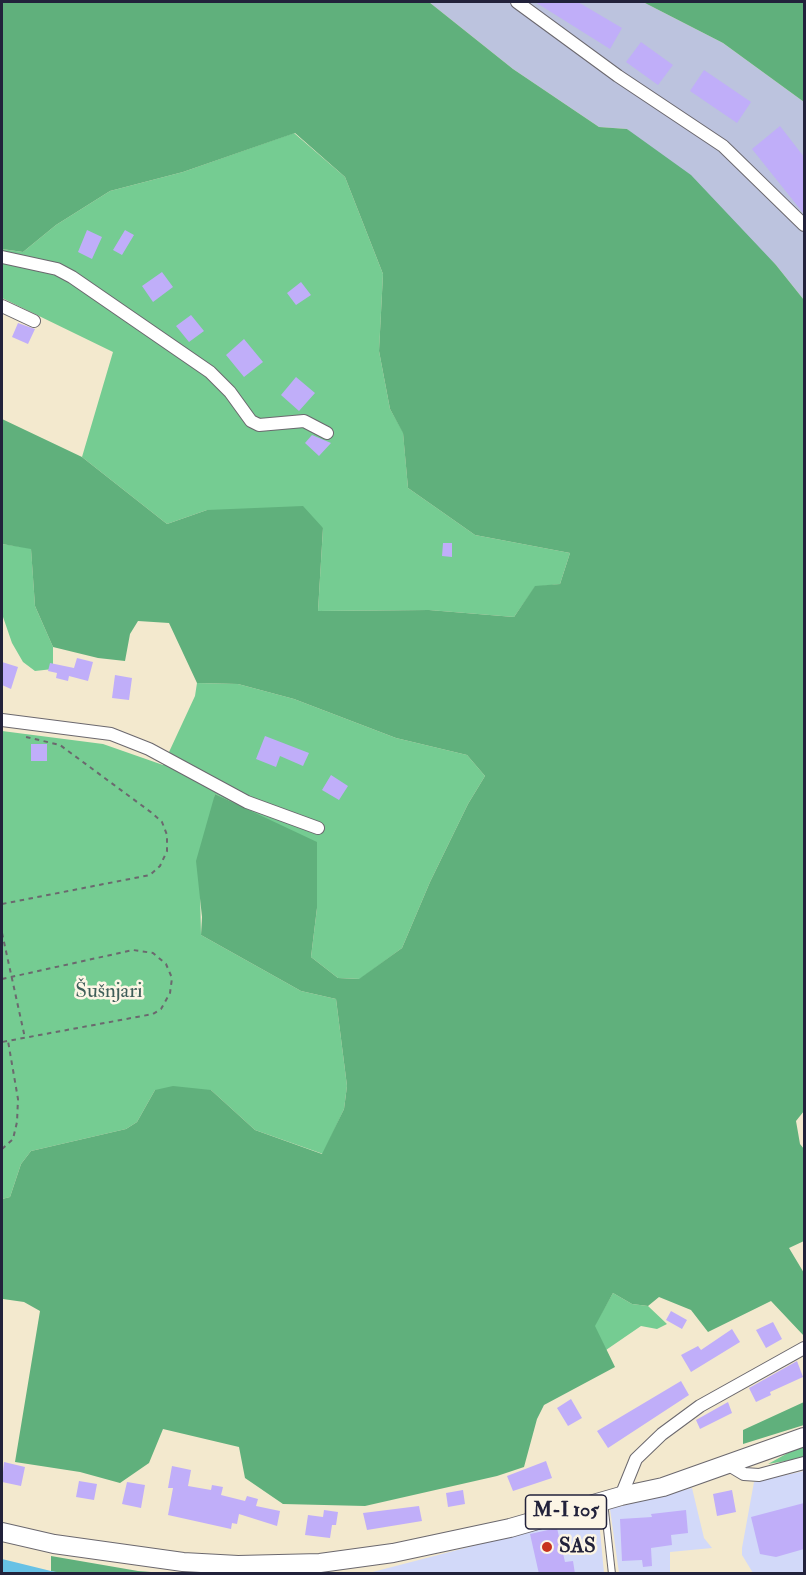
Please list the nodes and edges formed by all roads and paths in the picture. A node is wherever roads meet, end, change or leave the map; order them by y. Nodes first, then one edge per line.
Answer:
1 (517, 2) edge
2 (804, 225) edge
3 (2, 257) edge
4 (2, 306) edge
5 (34, 321) dead end
6 (327, 433) dead end
7 (2, 720) edge
8 (20, 721) junction
9 (318, 828) dead end
10 (2, 903) edge
11 (2, 933) edge
12 (12, 977) junction
13 (2, 979) edge
14 (25, 1038) junction
15 (8, 1041) junction
16 (2, 1042) edge
17 (2, 1149) edge
18 (804, 1347) edge
19 (804, 1437) edge
20 (804, 1463) edge
21 (729, 1466) junction
22 (612, 1499) junction
23 (2, 1532) edge
24 (612, 1574) edge

1 - 2 street
3 - 6 street
4 - 5 street
7 - 8 street
8 - 9 street
8 - 10 path
11 - 12 path
12 - 13 path
12 - 14 path
12 - 14 path
14 - 15 path
15 - 16 path
15 - 17 path
18 - 22 street
19 - 21 main road, M-I 105
20 - 21 street
21 - 22 main road, M-I 105
22 - 23 main road, M-I 105
22 - 24 lane

